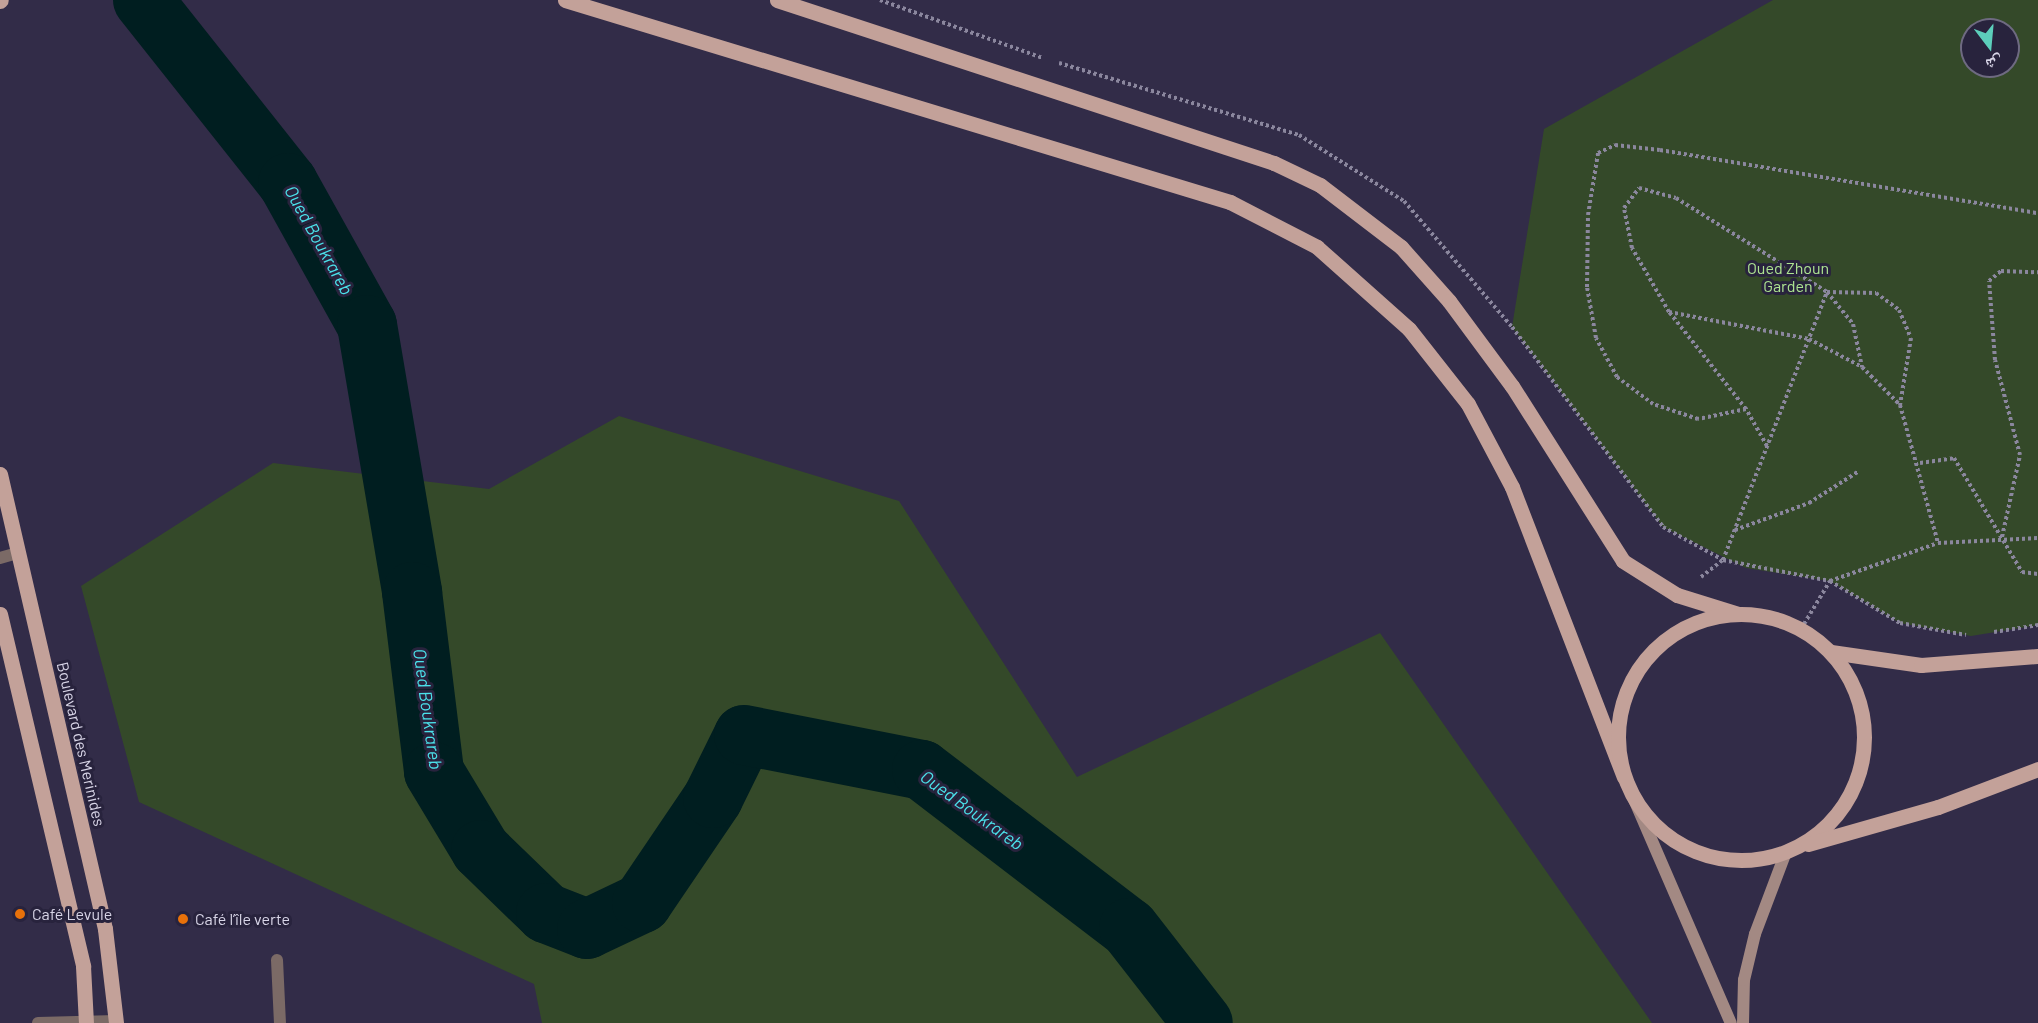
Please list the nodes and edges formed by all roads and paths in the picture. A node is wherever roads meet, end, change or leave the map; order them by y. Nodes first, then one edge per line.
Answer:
1 (565, 0) edge
2 (777, 0) edge
3 (586, 4) edge
4 (2038, 213) edge
5 (2038, 272) edge
6 (1827, 292) junction
7 (1669, 312) junction
8 (1809, 339) junction
9 (1862, 367) junction
10 (1900, 405) junction
11 (1746, 409) junction
12 (1767, 446) junction
13 (1920, 463) junction
14 (1859, 471) dead end
15 (0, 474) edge
16 (1735, 530) junction
17 (2002, 537) junction
18 (2038, 538) edge
19 (1938, 543) junction
20 (18, 553) junction
21 (0, 558) edge
22 (2038, 574) edge
23 (1677, 595) junction
24 (0, 614) edge
25 (1738, 614) junction
26 (1801, 629) junction
27 (1831, 652) junction
28 (2038, 656) edge
29 (2038, 769) edge
30 (1624, 777) junction
31 (1633, 797) junction
32 (1790, 850) junction
33 (277, 960) dead end
34 (86, 1022) edge
35 (116, 1022) edge
36 (38, 1023) edge
37 (280, 1023) edge
38 (1731, 1023) edge
39 (1743, 1023) edge

1 - 3 main road
2 - 23 main road
3 - 30 main road
4 - 11 path
5 - 17 path
6 - 7 path
6 - 8 path
6 - 9 path
6 - 10 path
7 - 8 path
7 - 11 path
8 - 9 path
8 - 12 path
9 - 10 path
10 - 13 path
11 - 12 path
12 - 16 path
13 - 17 path
13 - 19 path
14 - 16 path
15 - 20 main road, Boulevard des Merinides
16 - 23 path
17 - 18 path
17 - 19 path
17 - 22 path
19 - 26 path
20 - 21 street
20 - 35 main road, Boulevard des Merinides
23 - 25 main road
24 - 34 main road
25 - 26 main road
25 - 30 main road
26 - 27 main road
27 - 28 main road
27 - 32 main road
29 - 32 main road
30 - 31 main road
31 - 32 main road
31 - 38 street
32 - 39 street
33 - 37 street
34 - 35 street
34 - 36 street

